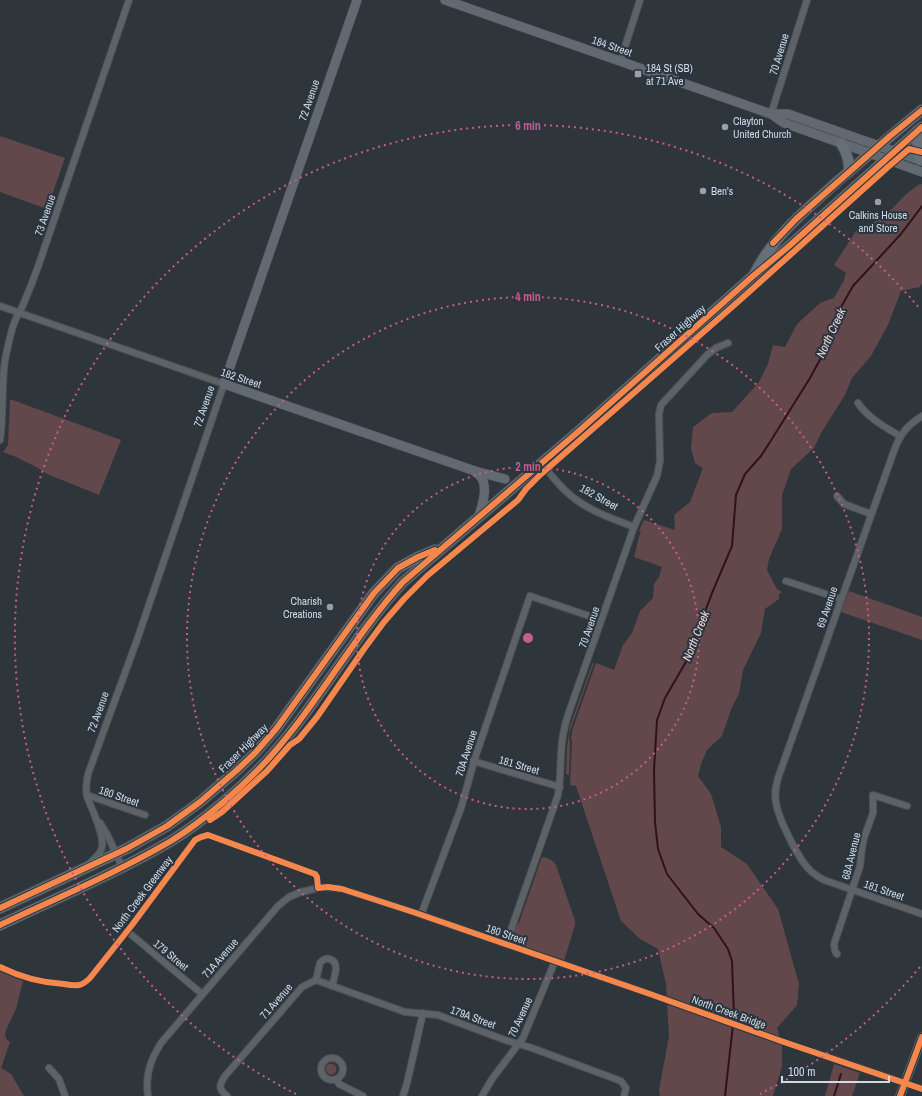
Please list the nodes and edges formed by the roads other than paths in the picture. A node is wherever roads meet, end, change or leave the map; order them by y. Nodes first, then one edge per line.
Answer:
1 (129, 0) edge
2 (356, 0) edge
3 (444, 0) edge
4 (640, 0) edge
5 (806, 0) edge
6 (620, 62) junction
7 (922, 110) edge
8 (771, 114) junction
9 (920, 129) edge
10 (841, 143) junction
11 (879, 146) junction
12 (894, 151) junction
13 (870, 153) junction
14 (886, 159) junction
15 (921, 161) edge
16 (849, 172) junction
17 (922, 172) edge
18 (753, 276) junction
19 (0, 306) edge
20 (19, 313) junction
21 (728, 343) dead end
22 (224, 384) junction
23 (858, 403) dead end
24 (922, 416) edge
25 (900, 436) junction
26 (0, 440) edge
27 (541, 463) junction
28 (475, 470) junction
29 (505, 479) dead end
30 (837, 496) dead end
31 (871, 514) junction
32 (479, 516) junction
33 (634, 527) junction
34 (449, 542) junction
35 (786, 581) dead end
36 (841, 599) junction
37 (602, 620) junction
38 (474, 761) junction
39 (560, 787) junction
40 (87, 795) junction
41 (907, 806) dead end
42 (145, 815) dead end
43 (779, 816) joint
44 (98, 820) junction
45 (116, 854) junction
46 (86, 867) junction
47 (122, 867) junction
48 (852, 890) junction
49 (355, 893) joint
50 (0, 908) edge
51 (922, 914) edge
52 (422, 915) junction
53 (0, 925) edge
54 (127, 931) dead end
55 (506, 944) junction
56 (837, 954) dead end
57 (555, 961) junction
58 (316, 980) junction
59 (332, 986) junction
60 (202, 994) junction
61 (650, 994) dead end
62 (423, 1013) junction
63 (922, 1037) edge
64 (519, 1044) junction
65 (814, 1052) dead end
66 (49, 1068) dead end
67 (336, 1079) dead end
68 (904, 1083) junction
69 (922, 1089) edge
70 (66, 1096) edge
71 (148, 1096) edge
72 (227, 1096) edge
73 (363, 1096) edge
74 (402, 1096) edge
75 (482, 1096) edge
76 (624, 1096) edge
77 (900, 1096) edge

1 - 20 street, 73 Avenue
2 - 22 street, 72 Avenue
3 - 6 street, 184 Street
4 - 6 street
5 - 8 street, 70 Avenue
6 - 8 street, 184 Street
7 - 11 main road, Fraser Highway
8 - 10 street, 184 Street
8 - 11 street, 184 Street
9 - 12 main road, Fraser Highway
9 - 15 main road
10 - 13 street, 184 Street
10 - 16 main road
11 - 12 street, 184 Street
11 - 13 main road, Fraser Highway
12 - 14 main road, Fraser Highway
12 - 15 street, 184 Street
13 - 14 street, 184 Street
13 - 16 main road, Fraser Highway
14 - 17 street, 184 Street
14 - 18 main road, Fraser Highway
16 - 18 main road, Fraser Highway
18 - 27 main road, Fraser Highway
19 - 20 street, 182 Street
20 - 22 street, 182 Street
20 - 26 street, 73 Avenue
21 - 33 street, 70 Avenue
22 - 28 street, 182 Street
22 - 40 street, 72 Avenue
23 - 25 street
24 - 25 street, 69 Avenue
25 - 31 street, 69 Avenue
27 - 32 main road, Fraser Highway
27 - 33 street, 182 Street
28 - 29 street, 182 Street
28 - 32 street
30 - 31 street
31 - 36 street, 69 Avenue
32 - 34 main road, Fraser Highway
33 - 37 street, 70 Avenue
34 - 45 main road, Fraser Highway
34 - 47 main road, Fraser Highway
35 - 36 street
36 - 43 street, 69 Avenue
37 - 38 street, 70A Avenue
37 - 39 street, 70 Avenue
38 - 39 street, 181 Street
38 - 52 street, 70A Avenue
39 - 55 street, 70 Avenue
40 - 42 street, 180 Street
40 - 44 street, 72 Avenue
41 - 48 street, 68A Avenue
43 - 48 street, 181 Street
44 - 45 street, 72 Avenue
44 - 46 street, 72 Avenue
45 - 46 main road, Fraser Highway
45 - 47 street, 72 Avenue
46 - 50 main road, Fraser Highway
47 - 53 main road, Fraser Highway
48 - 51 street, 181 Street
48 - 56 street, 68A Avenue
49 - 52 street, 180 Street
49 - 60 street, 71A Avenue
52 - 55 street, 180 Street
54 - 60 street, 179 Street
55 - 57 street, 180 Street
57 - 61 street, 180 Street
57 - 64 street, 70 Avenue
58 - 59 street, 179A Street
58 - 59 street
58 - 72 street, 71 Avenue
59 - 62 street, 179A Street
60 - 71 street, 71A Avenue
62 - 64 street, 179A Street
62 - 74 street
63 - 68 street
64 - 75 street, 70 Avenue
64 - 76 street, 179A Street
65 - 68 street
66 - 70 street
67 - 73 street
68 - 69 street
68 - 77 street

